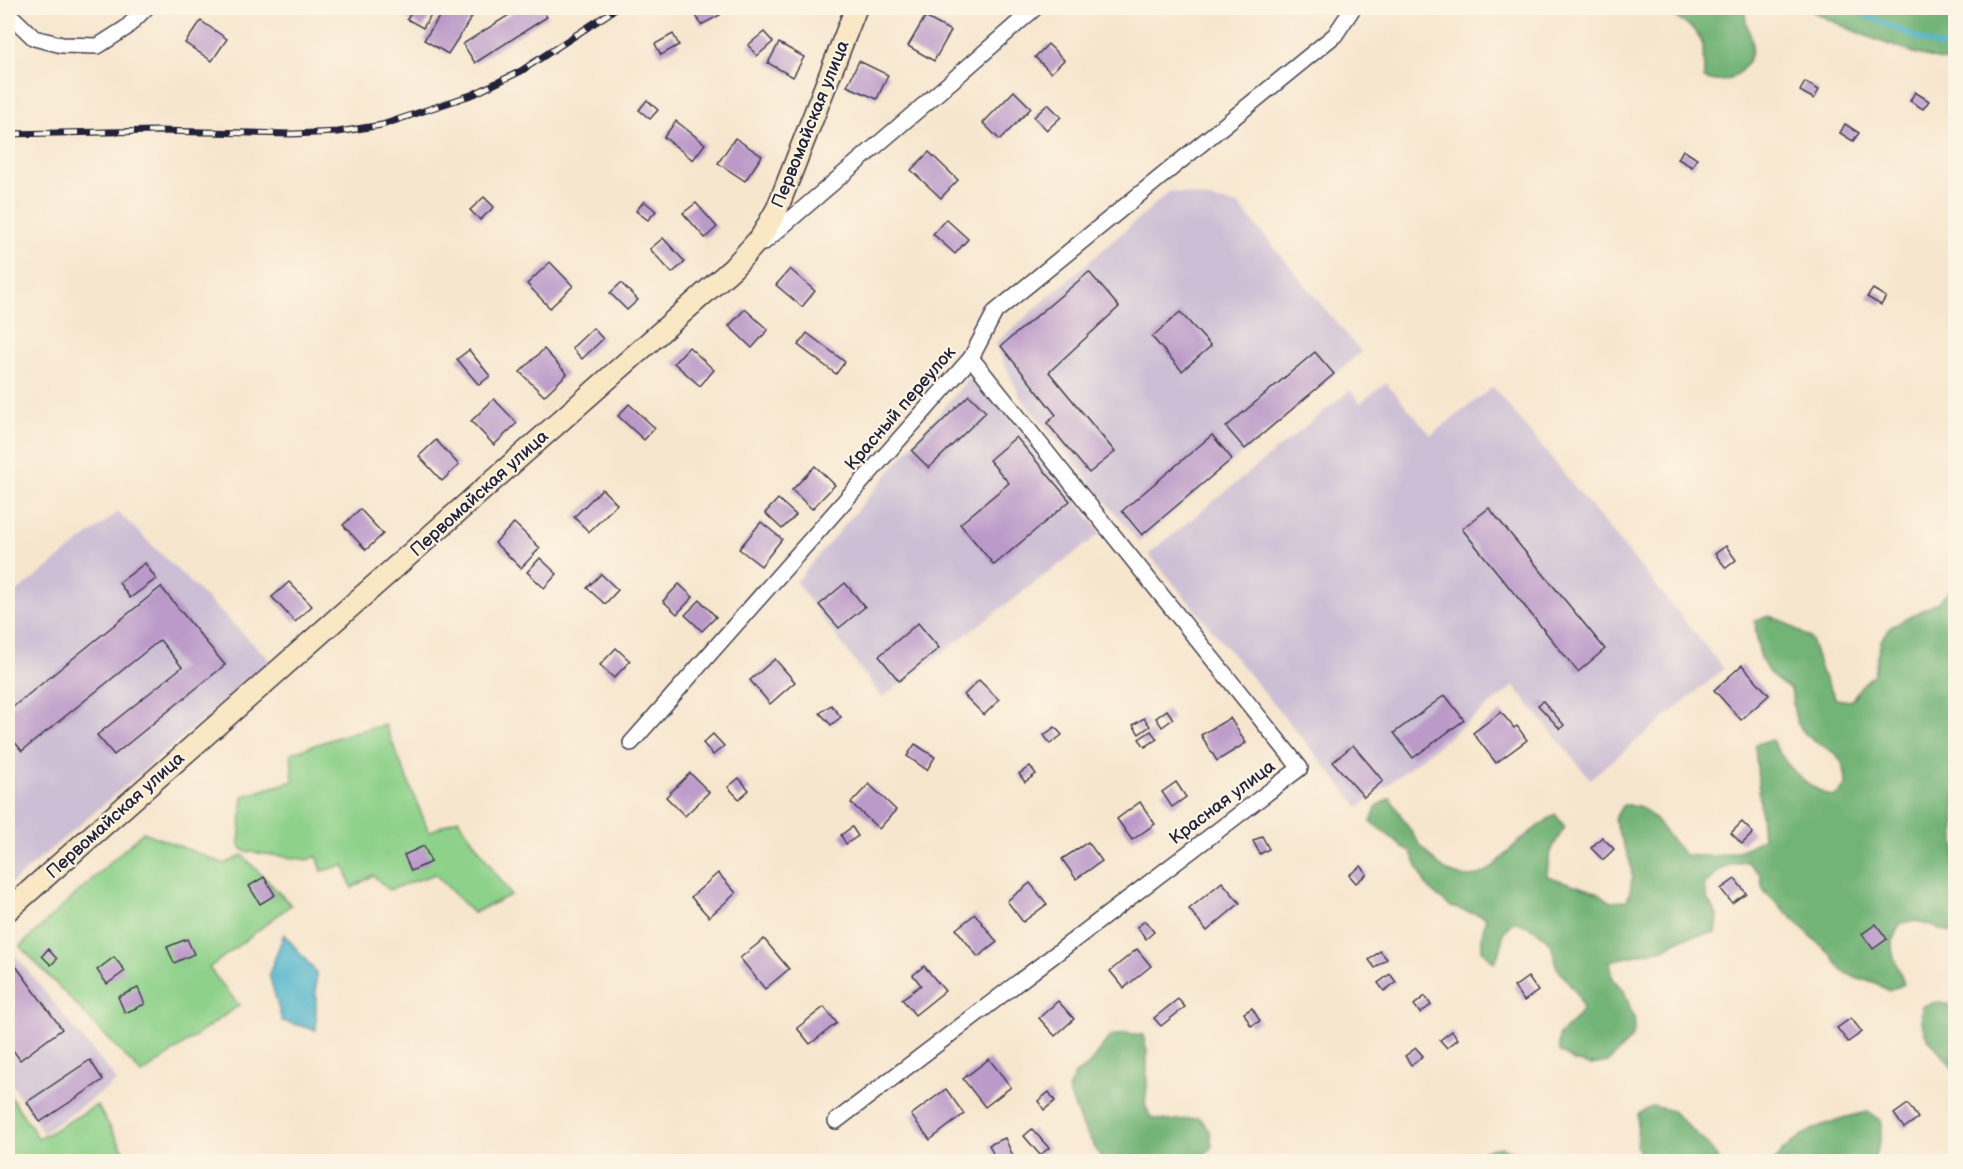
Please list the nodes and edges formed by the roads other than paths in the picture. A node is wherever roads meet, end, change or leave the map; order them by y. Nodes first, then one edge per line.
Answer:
1 (146, 8) edge
2 (856, 8) edge
3 (1035, 8) edge
4 (1353, 8) edge
5 (8, 13) edge
6 (733, 268) junction
7 (971, 358) junction
8 (632, 742) dead end
9 (8, 910) edge
10 (836, 1121) dead end

1 - 5 street
2 - 6 street, Первомайская улица
3 - 6 street
4 - 7 street, Красный переулок
6 - 9 street, Первомайская улица
7 - 8 street, Красный переулок
7 - 10 street, Красная улица

